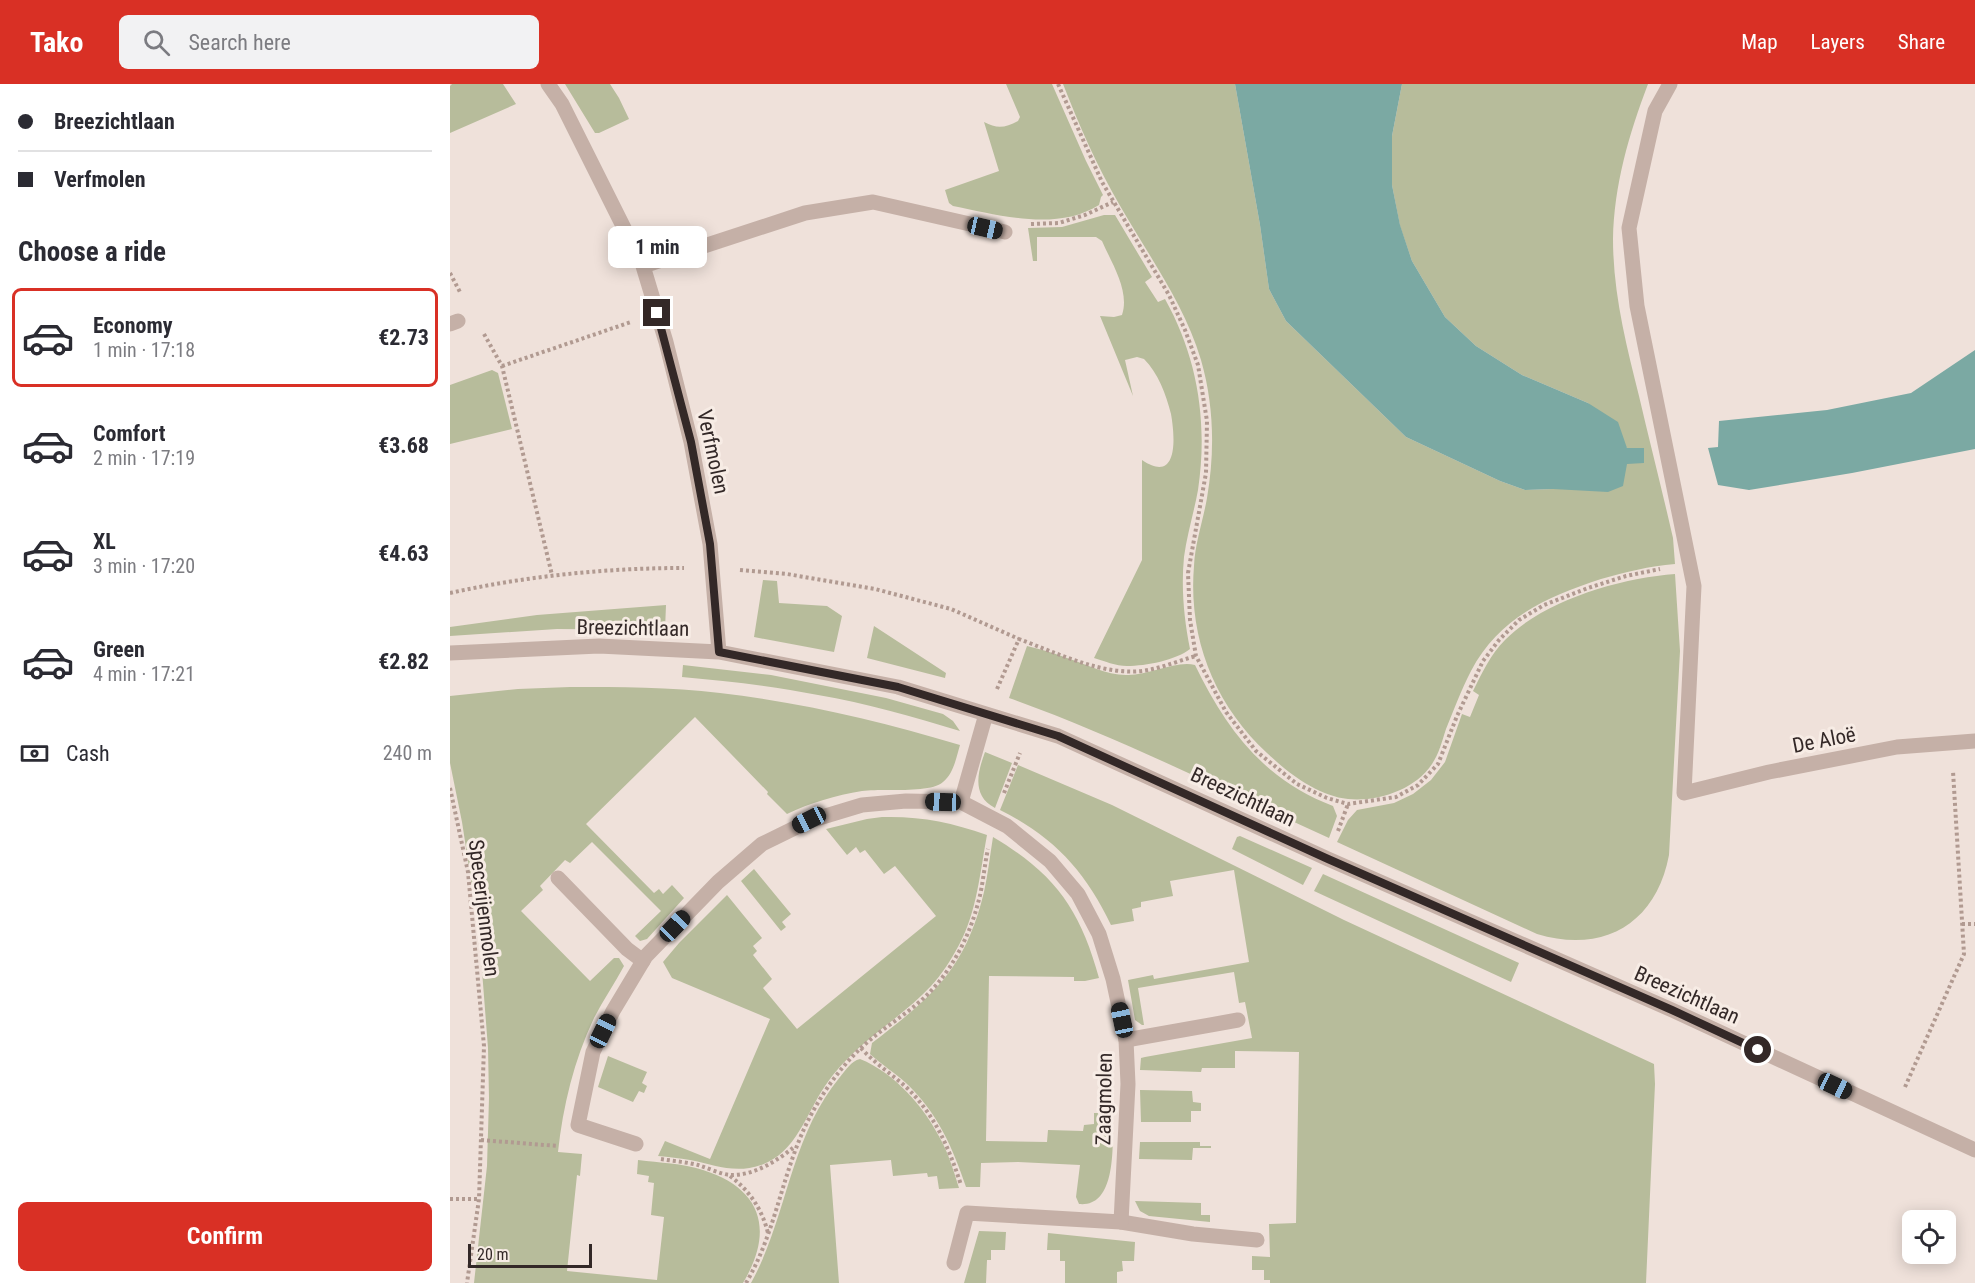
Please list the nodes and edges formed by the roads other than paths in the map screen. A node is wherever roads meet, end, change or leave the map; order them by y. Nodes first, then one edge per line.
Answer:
1 (548, 84) edge
2 (1670, 84) edge
3 (1005, 232) road end
4 (643, 266) junction
5 (719, 652) junction
6 (450, 653) edge
7 (986, 714) junction
8 (1975, 741) edge
9 (961, 802) junction
10 (558, 878) dead end
11 (643, 961) junction
12 (1238, 1020) dead end
13 (1126, 1040) junction
14 (636, 1144) road end
15 (1975, 1150) edge
16 (1121, 1222) junction
17 (1257, 1240) dead end
18 (954, 1263) dead end

1 - 4 street, Verfmolen
2 - 8 street, De Aloë
3 - 4 street
4 - 5 street, Verfmolen
5 - 6 street, Breezichtlaan
5 - 7 street, Breezichtlaan
7 - 9 street
7 - 15 street, Breezichtlaan
9 - 11 street, Zaagmolen
9 - 13 street, Zaagmolen
10 - 11 street
11 - 14 street, Zaagmolen
12 - 13 street
13 - 16 street, Zaagmolen
16 - 17 street
16 - 18 street

